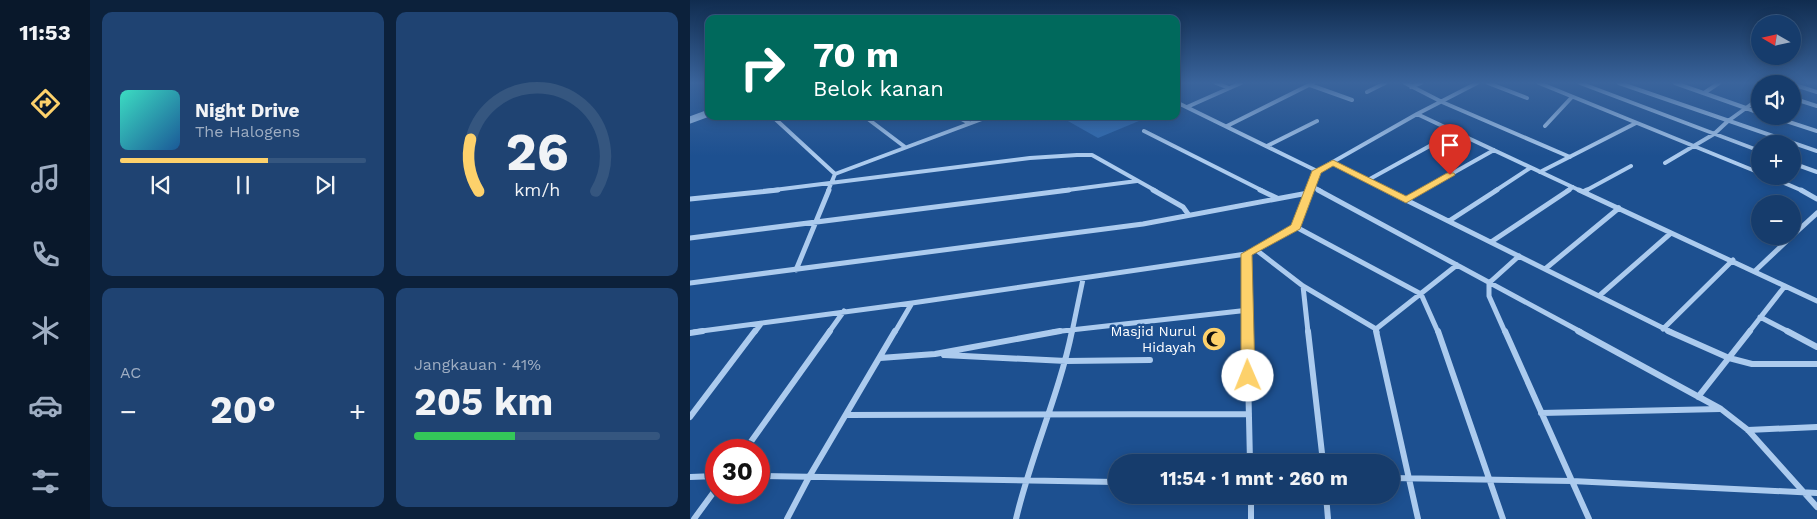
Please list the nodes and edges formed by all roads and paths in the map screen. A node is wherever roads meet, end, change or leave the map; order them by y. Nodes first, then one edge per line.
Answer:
1 (1187, 107) edge
2 (1265, 107) edge
3 (1431, 107) edge
4 (1454, 107) edge
5 (1563, 107) edge
6 (1596, 107) edge
7 (1644, 107) edge
8 (1689, 107) edge
9 (1745, 108) joint
10 (1751, 110) edge
11 (1417, 114) junction
12 (705, 115) edge
13 (690, 120) edge
14 (776, 120) edge
15 (869, 120) edge
16 (963, 120) edge
17 (978, 120) edge
18 (1317, 121) dead end
19 (1728, 121) junction
20 (969, 123) junction
21 (1636, 124) junction
22 (1799, 125) edge
23 (1227, 126) junction
24 (1546, 126) dead end
25 (1817, 131) edge
26 (1144, 132) dead end
27 (1455, 132) junction
28 (1714, 134) junction
29 (1267, 146) junction
30 (1694, 147) junction
31 (905, 148) junction
32 (1751, 148) edge
33 (1494, 150) junction
34 (1817, 151) edge
35 (1570, 156) junction
36 (1333, 163) junction
37 (1665, 163) dead end
38 (1631, 166) dead end
39 (1801, 166) edge
40 (1530, 168) junction
41 (1751, 169) edge
42 (1317, 171) junction
43 (1540, 172) junction
44 (1817, 172) edge
45 (834, 174) junction
46 (1368, 180) junction
47 (1137, 181) junction
48 (831, 184) junction
49 (1310, 185) junction
50 (1790, 185) edge
51 (1573, 187) junction
52 (1583, 192) junction
53 (1308, 193) junction
54 (1278, 198) junction
55 (690, 199) edge
56 (1817, 199) edge
57 (1406, 200) junction
58 (1619, 208) junction
59 (1817, 213) edge
60 (1188, 214) junction
61 (1449, 221) junction
62 (816, 222) junction
63 (1296, 227) junction
64 (1801, 228) edge
65 (1671, 233) junction
66 (690, 238) edge
67 (1491, 242) junction
68 (1782, 245) edge
69 (1255, 249) junction
70 (1246, 254) junction
71 (1520, 256) junction
72 (1733, 260) junction
73 (1457, 265) junction
74 (1544, 269) junction
75 (796, 270) junction
76 (1755, 271) junction
77 (1083, 279) junction
78 (1489, 282) junction
79 (690, 283) edge
80 (1303, 286) junction
81 (1785, 286) junction
82 (1421, 294) junction
83 (1599, 296) junction
84 (1817, 301) edge
85 (912, 303) junction
86 (1249, 310) junction
87 (844, 311) junction
88 (1760, 317) junction
89 (761, 324) junction
90 (1072, 329) junction
91 (1376, 329) junction
92 (1663, 329) junction
93 (690, 333) edge
94 (1817, 347) edge
95 (935, 354) junction
96 (880, 358) junction
97 (1729, 358) junction
98 (1150, 360) dead end
99 (1066, 361) junction
100 (1817, 364) edge
101 (1698, 396) junction
102 (1721, 409) junction
103 (1541, 413) junction
104 (1249, 414) junction
105 (846, 415) junction
106 (1047, 416) junction
107 (690, 418) edge
108 (1817, 427) edge
109 (1748, 430) junction
110 (753, 439) edge
111 (1250, 454) edge
112 (1322, 454) edge
113 (705, 476) edge
114 (770, 476) edge
115 (690, 477) edge
116 (809, 477) junction
117 (1400, 478) edge
118 (1410, 478) junction
119 (1490, 480) junction
120 (1025, 481) junction
121 (1572, 481) junction
122 (1108, 482) edge
123 (1806, 492) junction
124 (1817, 493) edge
125 (705, 504) edge
126 (1251, 504) edge
127 (1327, 504) edge
128 (1817, 506) edge
129 (694, 519) edge
130 (787, 519) edge
131 (1016, 519) edge
132 (1251, 519) edge
133 (1328, 519) edge
134 (1418, 519) edge
135 (1503, 519) edge
136 (1589, 519) edge

1 - 23 street
2 - 23 street
3 - 11 street
4 - 35 street
5 - 24 street
6 - 21 street
7 - 28 street
8 - 19 street
9 - 10 street
9 - 19 street
11 - 27 street
11 - 36 street
12 - 13 street
14 - 45 street
15 - 31 street
16 - 20 street
17 - 20 street
18 - 29 street
19 - 28 street
19 - 34 street
20 - 31 street
21 - 30 street
21 - 35 street
22 - 25 street
23 - 29 street
26 - 54 street
27 - 33 street
27 - 46 street
28 - 30 street
28 - 32 street
29 - 42 street
30 - 37 street
30 - 41 street
31 - 45 street
33 - 40 street
33 - 57 street
35 - 43 street
36 - 42 street
36 - 46 street
38 - 52 street
39 - 44 street
40 - 43 street
40 - 61 street
42 - 49 street
43 - 51 street
45 - 48 street
46 - 57 street
47 - 48 street
47 - 60 street
47 - 62 street
48 - 55 street
48 - 62 street
49 - 53 street
49 - 73 street
50 - 56 street
51 - 52 street
51 - 67 street
52 - 58 street
53 - 54 street
53 - 63 street
54 - 60 street
57 - 61 street
58 - 65 street
58 - 74 street
59 - 64 street
60 - 75 street
61 - 67 street
62 - 66 street
62 - 75 street
63 - 69 street
63 - 82 street
65 - 72 street
65 - 83 street
67 - 71 street
68 - 76 street
69 - 70 street
69 - 80 street
70 - 77 street
70 - 86 street
71 - 74 street
71 - 78 street
72 - 76 street
72 - 92 street
73 - 78 street
73 - 82 street
74 - 83 street
75 - 79 street
76 - 81 street
77 - 85 street
77 - 90 street
78 - 101 street
78 - 103 street
80 - 91 street
80 - 112 street
81 - 84 street
81 - 88 street
82 - 91 street
82 - 119 street
83 - 92 street
85 - 87 street
85 - 96 street
86 - 90 street
86 - 104 street
87 - 89 street
87 - 110 street
88 - 94 street
88 - 97 street
89 - 93 street
89 - 107 street
90 - 95 street
90 - 99 street
91 - 118 street
92 - 97 street
95 - 96 street
95 - 99 street
96 - 105 street
97 - 100 street
97 - 101 street
98 - 99 street
99 - 106 street
101 - 102 street
102 - 103 street
102 - 109 street
103 - 121 street
104 - 106 street
104 - 111 street
105 - 106 street
105 - 116 street
106 - 120 street
108 - 109 street
109 - 123 street
113 - 115 street
114 - 116 street
116 - 120 street
116 - 130 street
117 - 118 street
118 - 119 street
118 - 134 street
119 - 121 street
119 - 135 street
120 - 122 street
120 - 131 street
121 - 123 street
121 - 136 street
123 - 124 street
123 - 128 street
125 - 129 street
126 - 132 street
127 - 133 street

